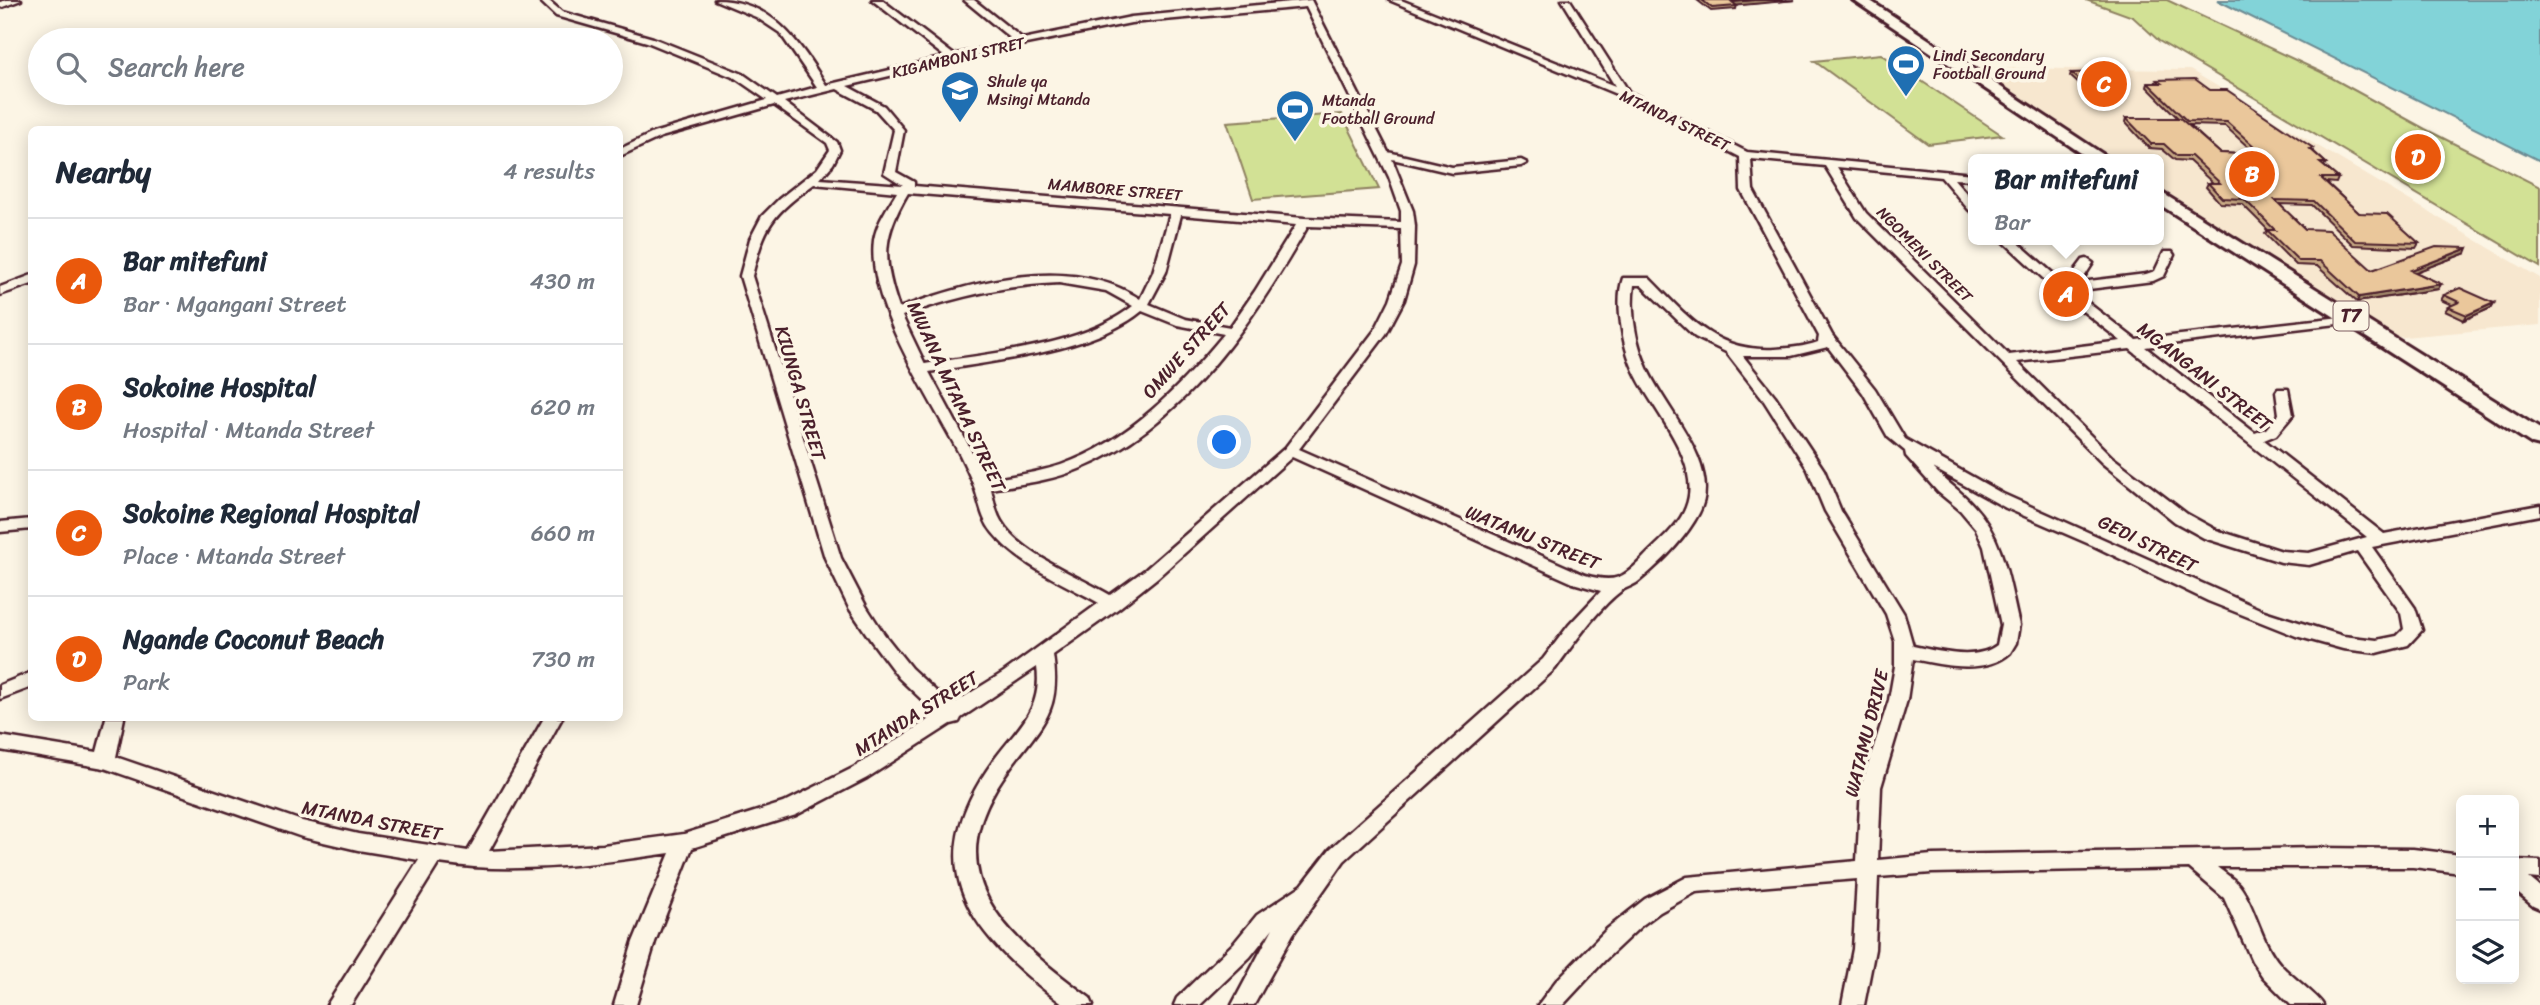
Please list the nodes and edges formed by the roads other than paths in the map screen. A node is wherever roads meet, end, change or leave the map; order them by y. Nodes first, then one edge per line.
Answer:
1 (17, 0) edge
2 (543, 0) edge
3 (719, 0) edge
4 (876, 0) edge
5 (968, 0) edge
6 (1393, 0) edge
7 (1566, 0) edge
8 (1860, 0) edge
9 (1307, 2) edge
10 (0, 5) edge
11 (608, 28) edge
12 (623, 32) edge
13 (1021, 42) junction
14 (951, 58) junction
15 (838, 85) junction
16 (823, 89) junction
17 (1625, 94) junction
18 (774, 102) junction
19 (623, 152) edge
20 (1384, 154) junction
21 (2093, 154) edge
22 (1745, 155) junction
23 (1521, 163) dead end
24 (1829, 165) junction
25 (1944, 174) junction
26 (1968, 176) edge
27 (818, 182) dead end
28 (905, 188) junction
29 (928, 190) junction
30 (2164, 199) edge
31 (1968, 202) edge
32 (1177, 210) junction
33 (1304, 222) junction
34 (1409, 226) junction
35 (2014, 245) edge
36 (2168, 255) dead end
37 (2087, 264) dead end
38 (28, 280) edge
39 (2067, 288) junction
40 (0, 291) edge
41 (1142, 305) junction
42 (895, 314) junction
43 (2354, 318) junction
44 (1232, 331) junction
45 (1826, 336) junction
46 (2132, 344) junction
47 (1732, 351) junction
48 (2007, 359) junction
49 (922, 369) junction
50 (2283, 392) dead end
51 (2254, 439) junction
52 (2540, 439) edge
53 (1900, 442) junction
54 (1290, 451) junction
55 (982, 486) junction
56 (1997, 498) junction
57 (1966, 506) junction
58 (2540, 510) edge
59 (28, 524) edge
60 (0, 527) edge
61 (2381, 540) junction
62 (2361, 544) junction
63 (1614, 588) junction
64 (1113, 604) junction
65 (1904, 651) junction
66 (1044, 653) junction
67 (28, 681) edge
68 (0, 692) edge
69 (952, 717) junction
70 (114, 721) edge
71 (551, 721) edge
72 (0, 743) edge
73 (105, 761) junction
74 (684, 842) junction
75 (433, 855) junction
76 (474, 860) junction
77 (2195, 861) junction
78 (2456, 863) edge
79 (1866, 868) junction
80 (2519, 869) edge
81 (2540, 870) edge
82 (2519, 882) edge
83 (1309, 891) junction
84 (2540, 900) edge
85 (338, 1005) edge
86 (625, 1005) edge
87 (1082, 1005) edge
88 (1185, 1005) edge
89 (1243, 1005) edge
90 (1549, 1005) edge
91 (1853, 1005) edge
92 (2312, 1005) edge

1 - 10 street
2 - 11 street
3 - 16 street
4 - 14 street
5 - 13 street
6 - 17 street, MTANDA STREET
7 - 17 street
8 - 21 highway
9 - 13 street, KIGAMBONI STRET
9 - 20 street, MTANDA STREET
12 - 18 street
13 - 14 street, KIGAMBONI STRET
14 - 15 street, KIGAMBONI STRET
15 - 16 street, KIGAMBONI STRET
15 - 29 street
16 - 18 street, KIGAMBONI STRET
17 - 22 street, MTANDA STREET
18 - 19 street, KIGAMBONI STRET
18 - 69 street, KIUNGA STREET
20 - 23 street
20 - 34 street, MTANDA STREET
22 - 24 street, MTANDA STREET
22 - 45 street
24 - 25 street, MTANDA STREET
24 - 48 street, NGOMENI STREET
25 - 26 street, MTANDA STREET
25 - 31 street
27 - 28 street, MAMBORE STREET
28 - 29 street, MAMBORE STREET
28 - 42 street, MWANA MTAMA STREET
29 - 32 street, MAMBORE STREET
30 - 43 highway, T7
32 - 33 street, MAMBORE STREET
32 - 41 street
33 - 34 street, MAMBORE STREET
33 - 44 street, OMWE STREET
34 - 54 street, MTANDA STREET
35 - 39 street, MGANGANI STREET
36 - 39 street
37 - 39 street
38 - 40 street
39 - 46 street, MGANGANI STREET
41 - 42 street
41 - 44 street
41 - 49 street
42 - 49 street, MWANA MTAMA STREET
43 - 46 street
43 - 52 highway, T7
44 - 55 street, OMWE STREET
45 - 47 street, WATAMU STREET
45 - 53 street, GEDI STREET
46 - 48 street
46 - 51 street, MGANGANI STREET
47 - 63 street, WATAMU STREET
47 - 65 street, WATAMU DRIVE
48 - 62 street, NGOMENI STREET
49 - 55 street, MWANA MTAMA STREET
50 - 51 street
51 - 61 street, MGANGANI STREET
53 - 56 street, GEDI STREET
53 - 57 street
54 - 63 street, WATAMU STREET
54 - 64 street, MTANDA STREET
55 - 64 street, MWANA MTAMA STREET
56 - 57 street
56 - 62 street, GEDI STREET
57 - 65 street
58 - 61 street, NGOMENI STREET
59 - 60 street
61 - 62 street, NGOMENI STREET
63 - 83 street
64 - 66 street, MTANDA STREET
65 - 79 street, WATAMU DRIVE
66 - 69 street, MTANDA STREET
66 - 87 street
67 - 68 street
69 - 74 street, MTANDA STREET
70 - 73 street
71 - 76 street
72 - 73 street, MTANDA STREET
73 - 75 street, MTANDA STREET
74 - 76 street, MTANDA STREET
74 - 86 street
75 - 76 street, MTANDA STREET
75 - 85 street
77 - 78 street
77 - 79 street
77 - 92 street
79 - 90 street
79 - 91 street, WATAMU DRIVE
80 - 81 street
82 - 84 street
83 - 88 street
83 - 89 street

